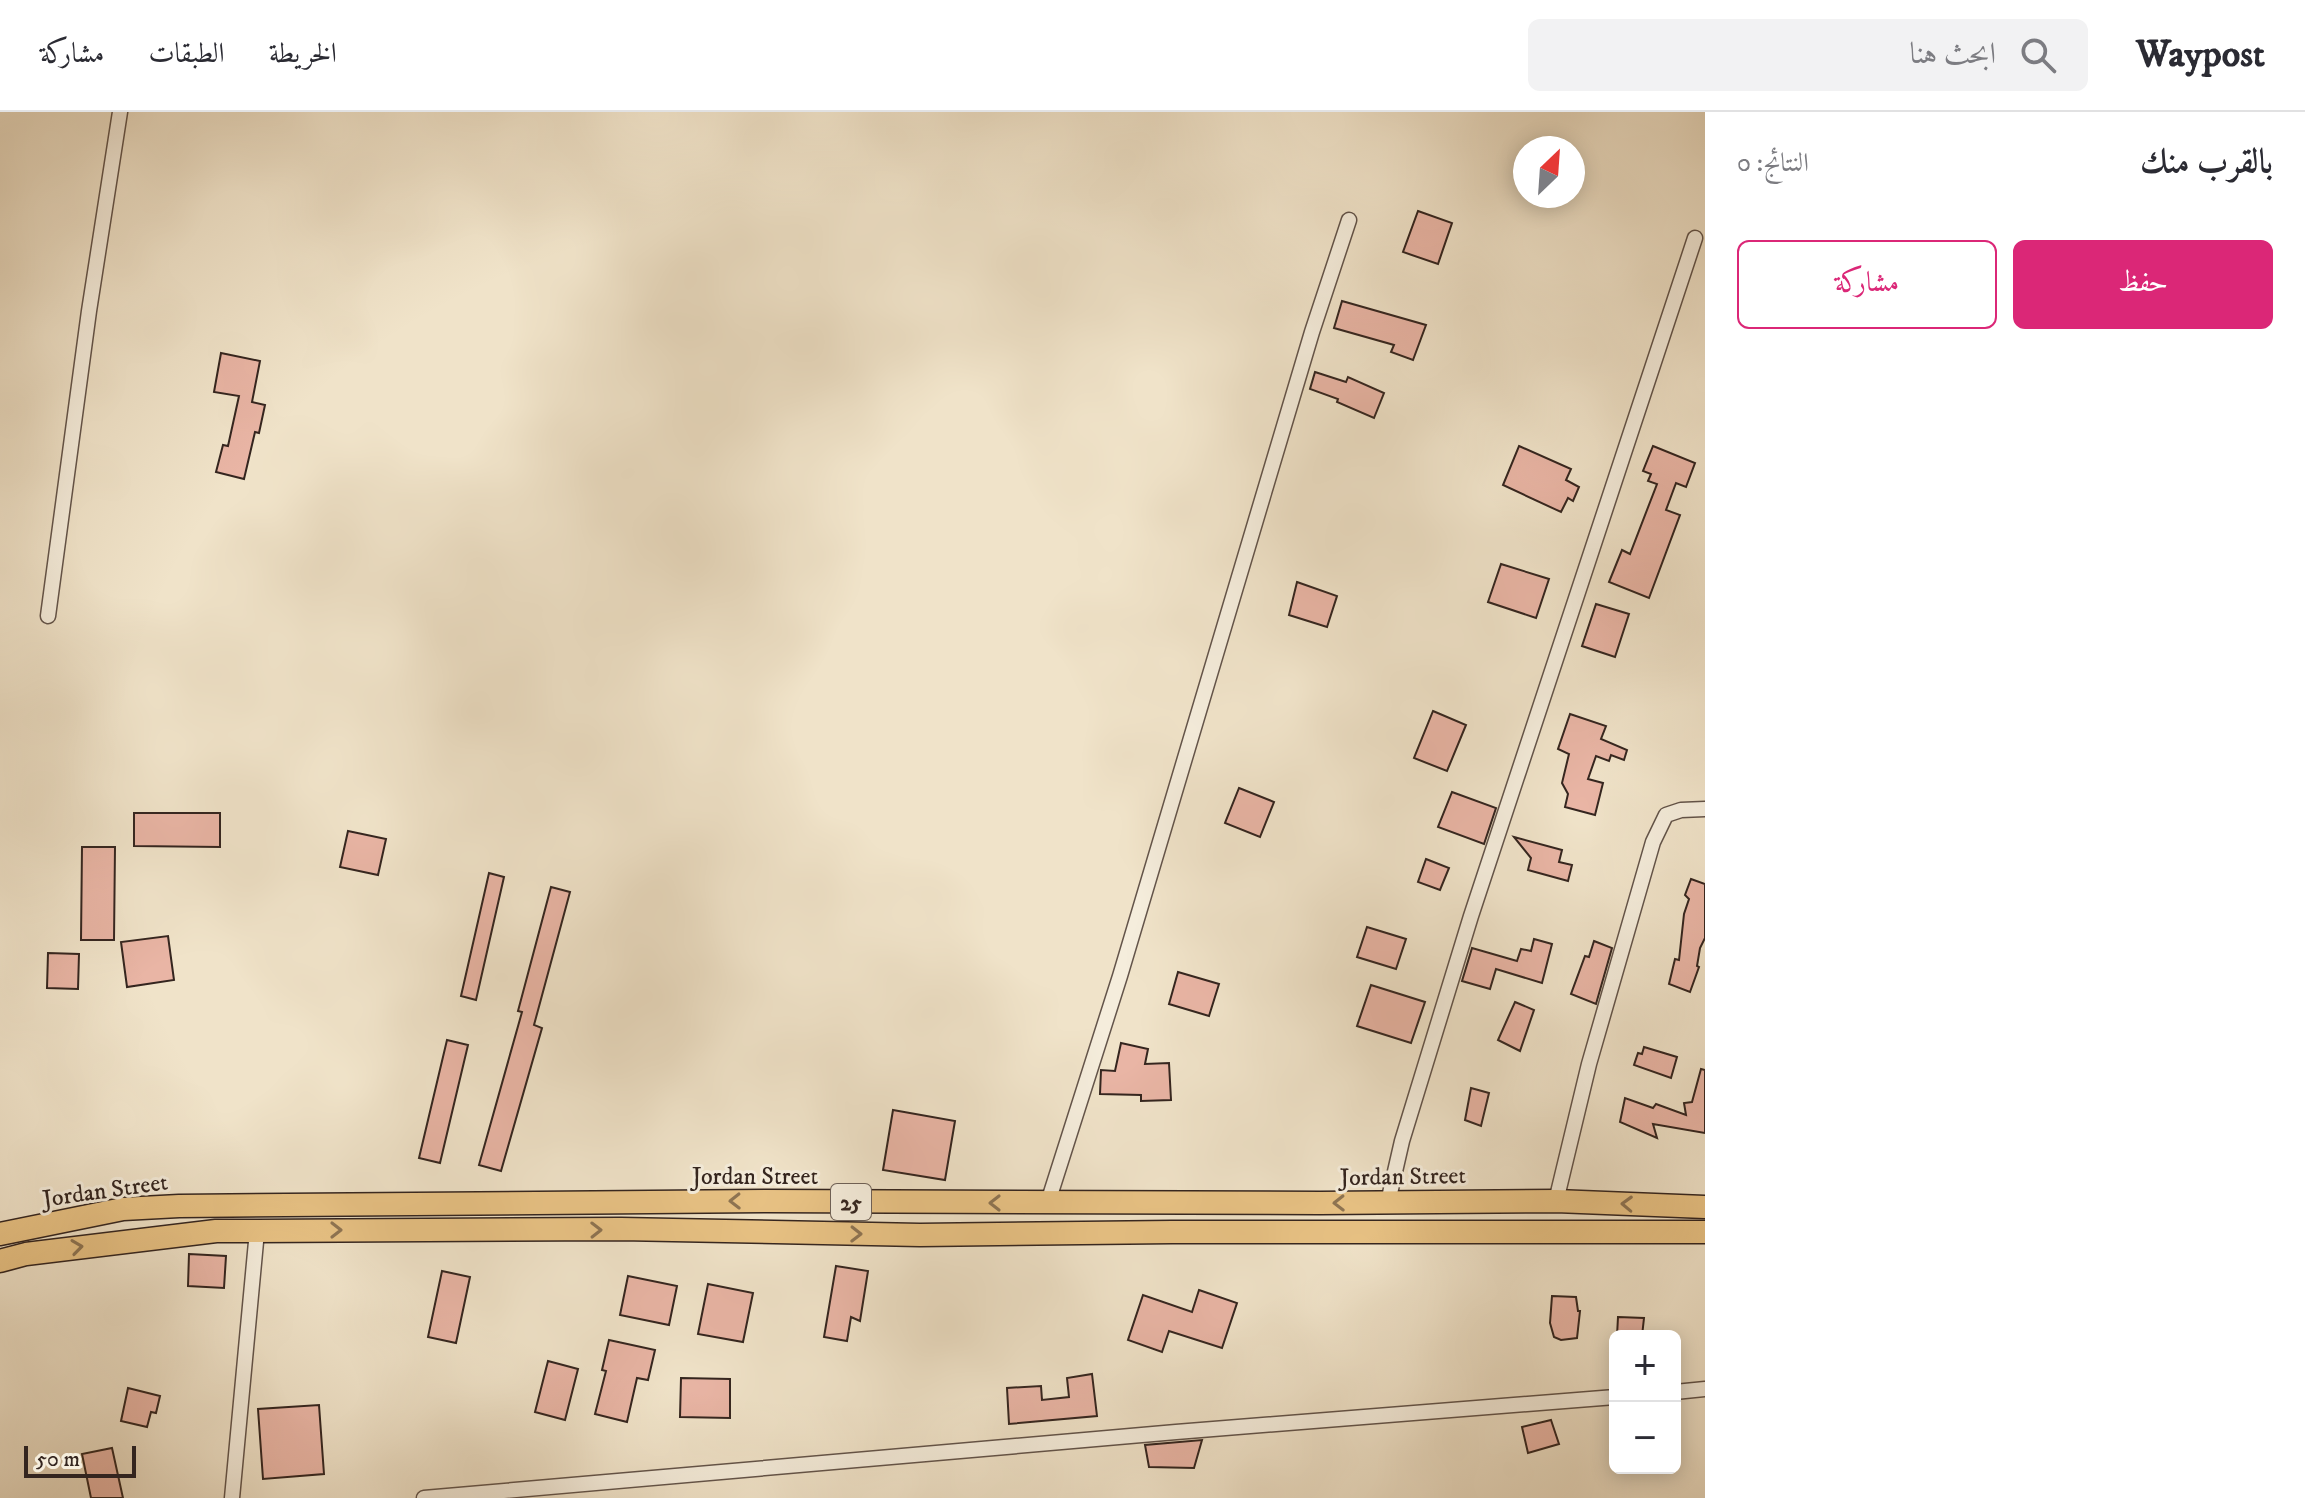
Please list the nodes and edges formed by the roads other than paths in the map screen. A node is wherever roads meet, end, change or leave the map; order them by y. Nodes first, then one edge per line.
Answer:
1 (120, 112) edge
2 (1349, 220) dead end
3 (1695, 238) dead end
4 (48, 616) dead end
5 (1705, 809) edge
6 (767, 1201) junction
7 (1556, 1201) junction
8 (1048, 1202) junction
9 (1388, 1202) junction
10 (1700, 1207) edge
11 (257, 1231) junction
12 (766, 1232) junction
13 (1700, 1232) edge
14 (0, 1234) edge
15 (0, 1261) edge
16 (1705, 1389) edge
17 (1681, 1391) edge
18 (1609, 1397) edge
19 (491, 1495) edge
20 (232, 1498) edge
21 (424, 1498) edge

1 - 4 street
2 - 8 street
3 - 9 street
5 - 7 street
8 -> 6 highway, Jordan Street / 25
6 - 12 highway
6 -> 14 highway, Jordan Street / 25
7 - 9 highway, Jordan Street / 25
10 -> 7 highway, Jordan Street / 25
9 -> 8 highway, Jordan Street / 25
10 - 13 highway
11 -> 12 highway, 25
15 -> 11 highway, 25
11 - 20 street
12 -> 13 highway, 25
16 - 17 street
18 - 19 street
19 - 21 street

